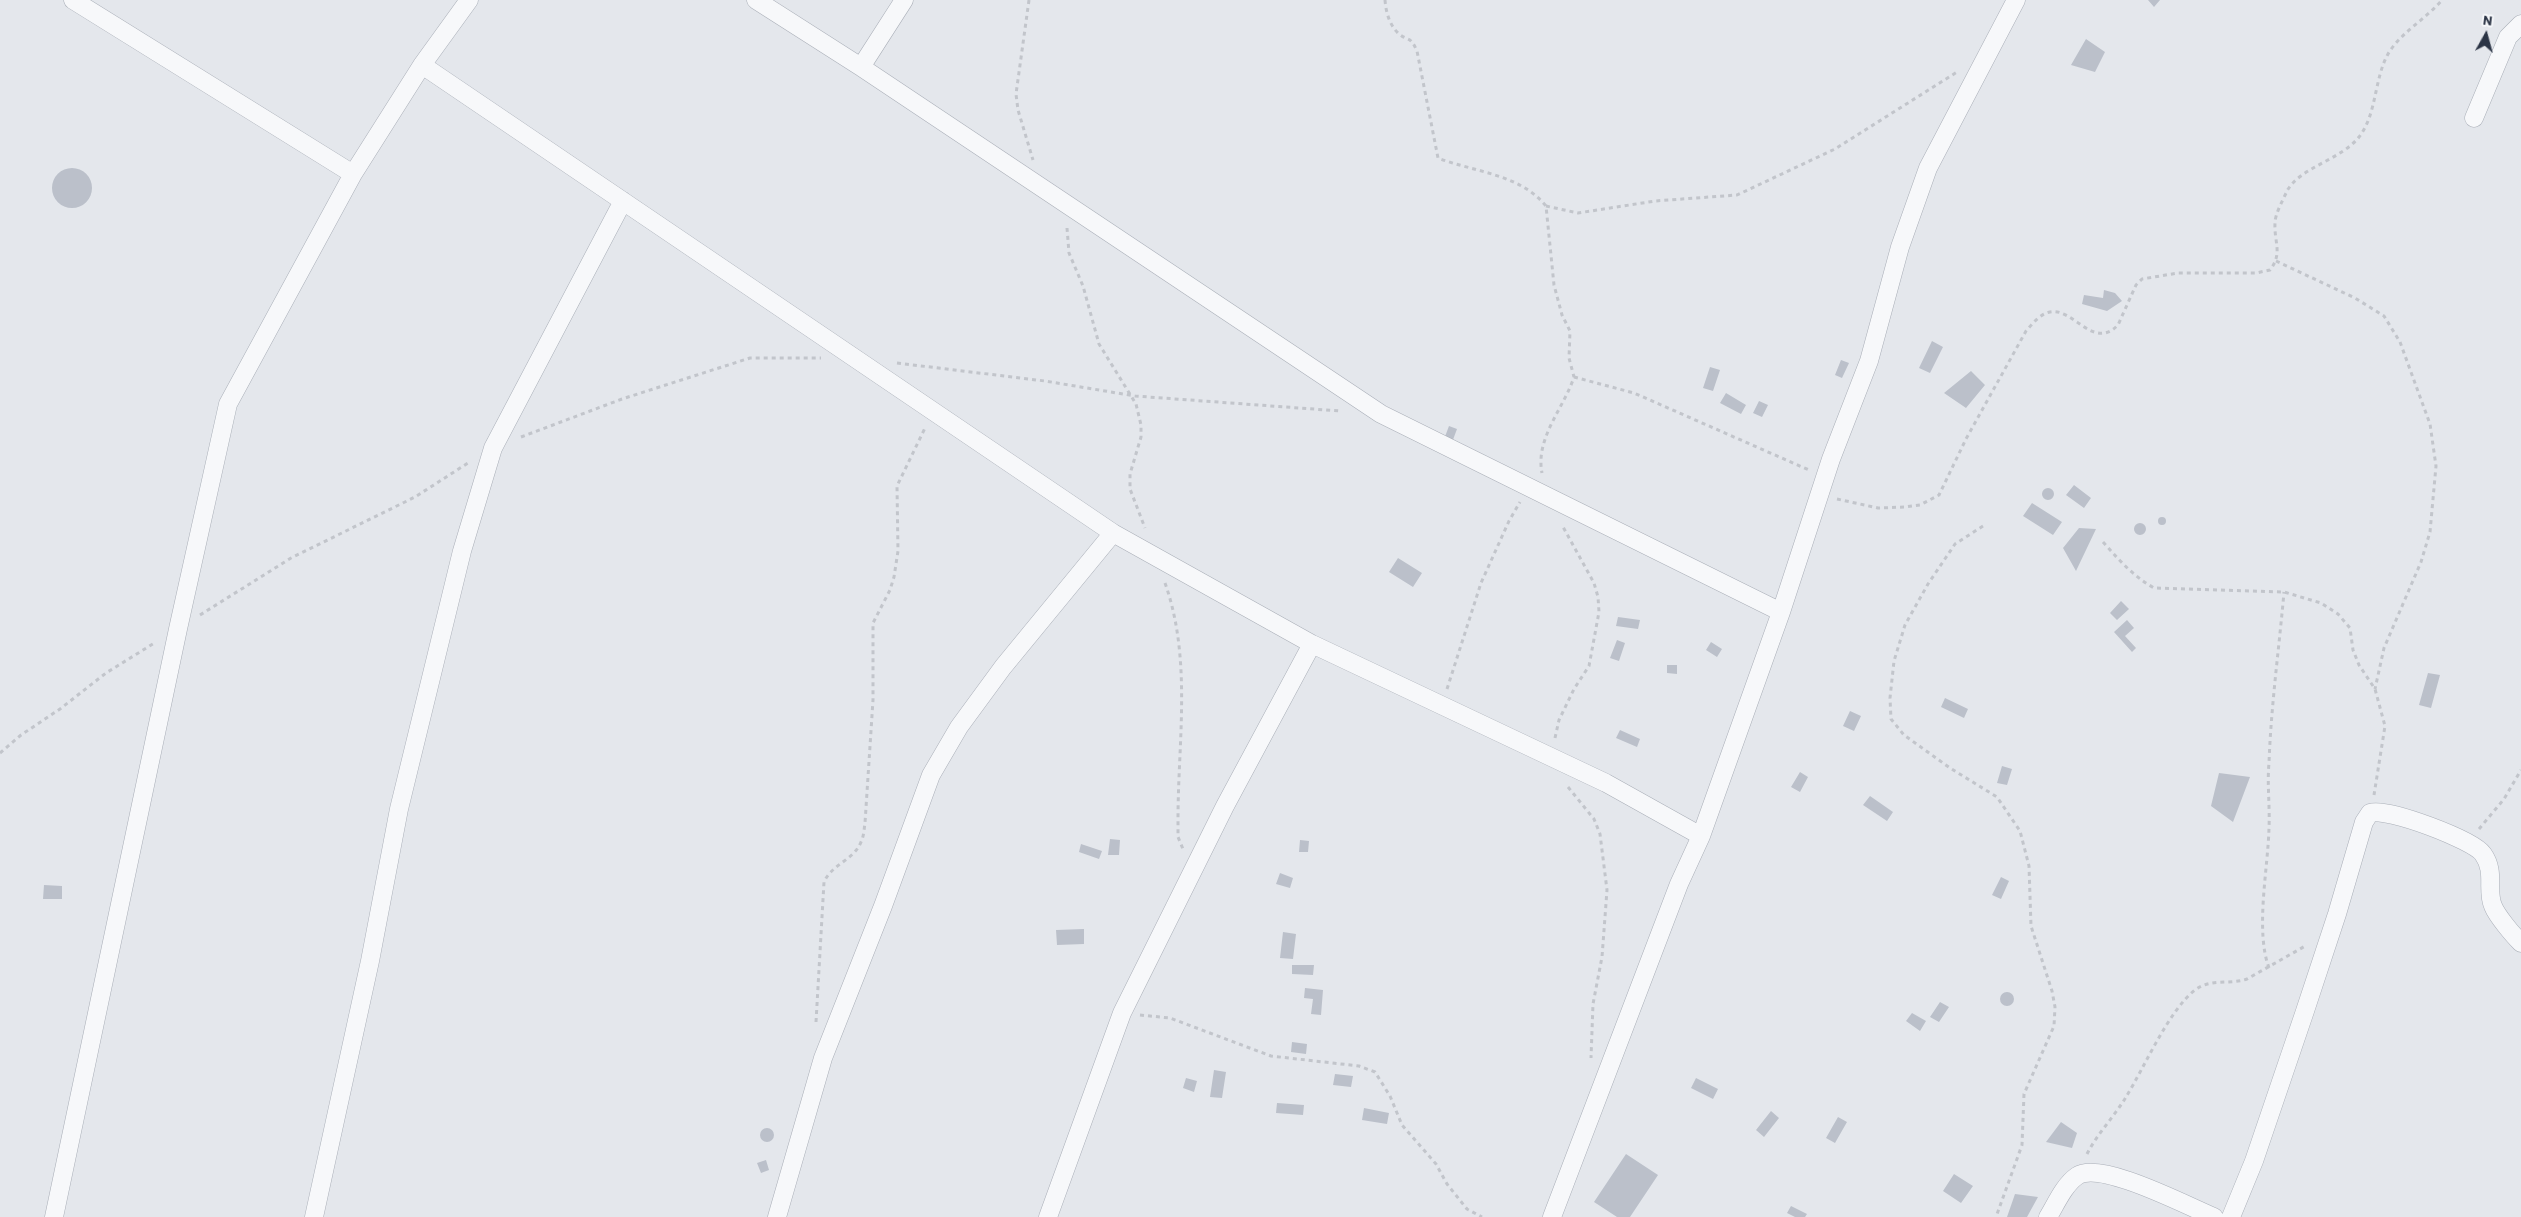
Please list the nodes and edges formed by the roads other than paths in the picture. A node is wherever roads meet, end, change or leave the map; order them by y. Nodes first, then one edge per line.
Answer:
1 (73, 0) edge
2 (469, 0) edge
3 (756, 0) edge
4 (904, 0) edge
5 (2016, 0) edge
6 (2521, 24) edge
7 (422, 64) junction
8 (861, 67) junction
9 (2474, 118) dead end
10 (353, 174) junction
11 (623, 201) junction
12 (1113, 533) junction
13 (1781, 612) junction
14 (1312, 644) junction
15 (1701, 836) junction
16 (2521, 943) edge
17 (54, 1217) edge
18 (314, 1217) edge
19 (777, 1217) edge
20 (1048, 1217) edge
21 (1552, 1217) edge
22 (2048, 1217) edge
23 (2214, 1217) edge
24 (2231, 1217) edge

1 - 10 street
2 - 7 street
3 - 8 street
4 - 8 street
5 - 13 street
6 - 9 street
7 - 10 street
7 - 11 street
8 - 13 street
10 - 17 street
11 - 12 street
11 - 18 street
12 - 14 street
12 - 19 street
13 - 15 street
14 - 15 street
14 - 20 street
15 - 21 street
16 - 24 street
22 - 23 street

